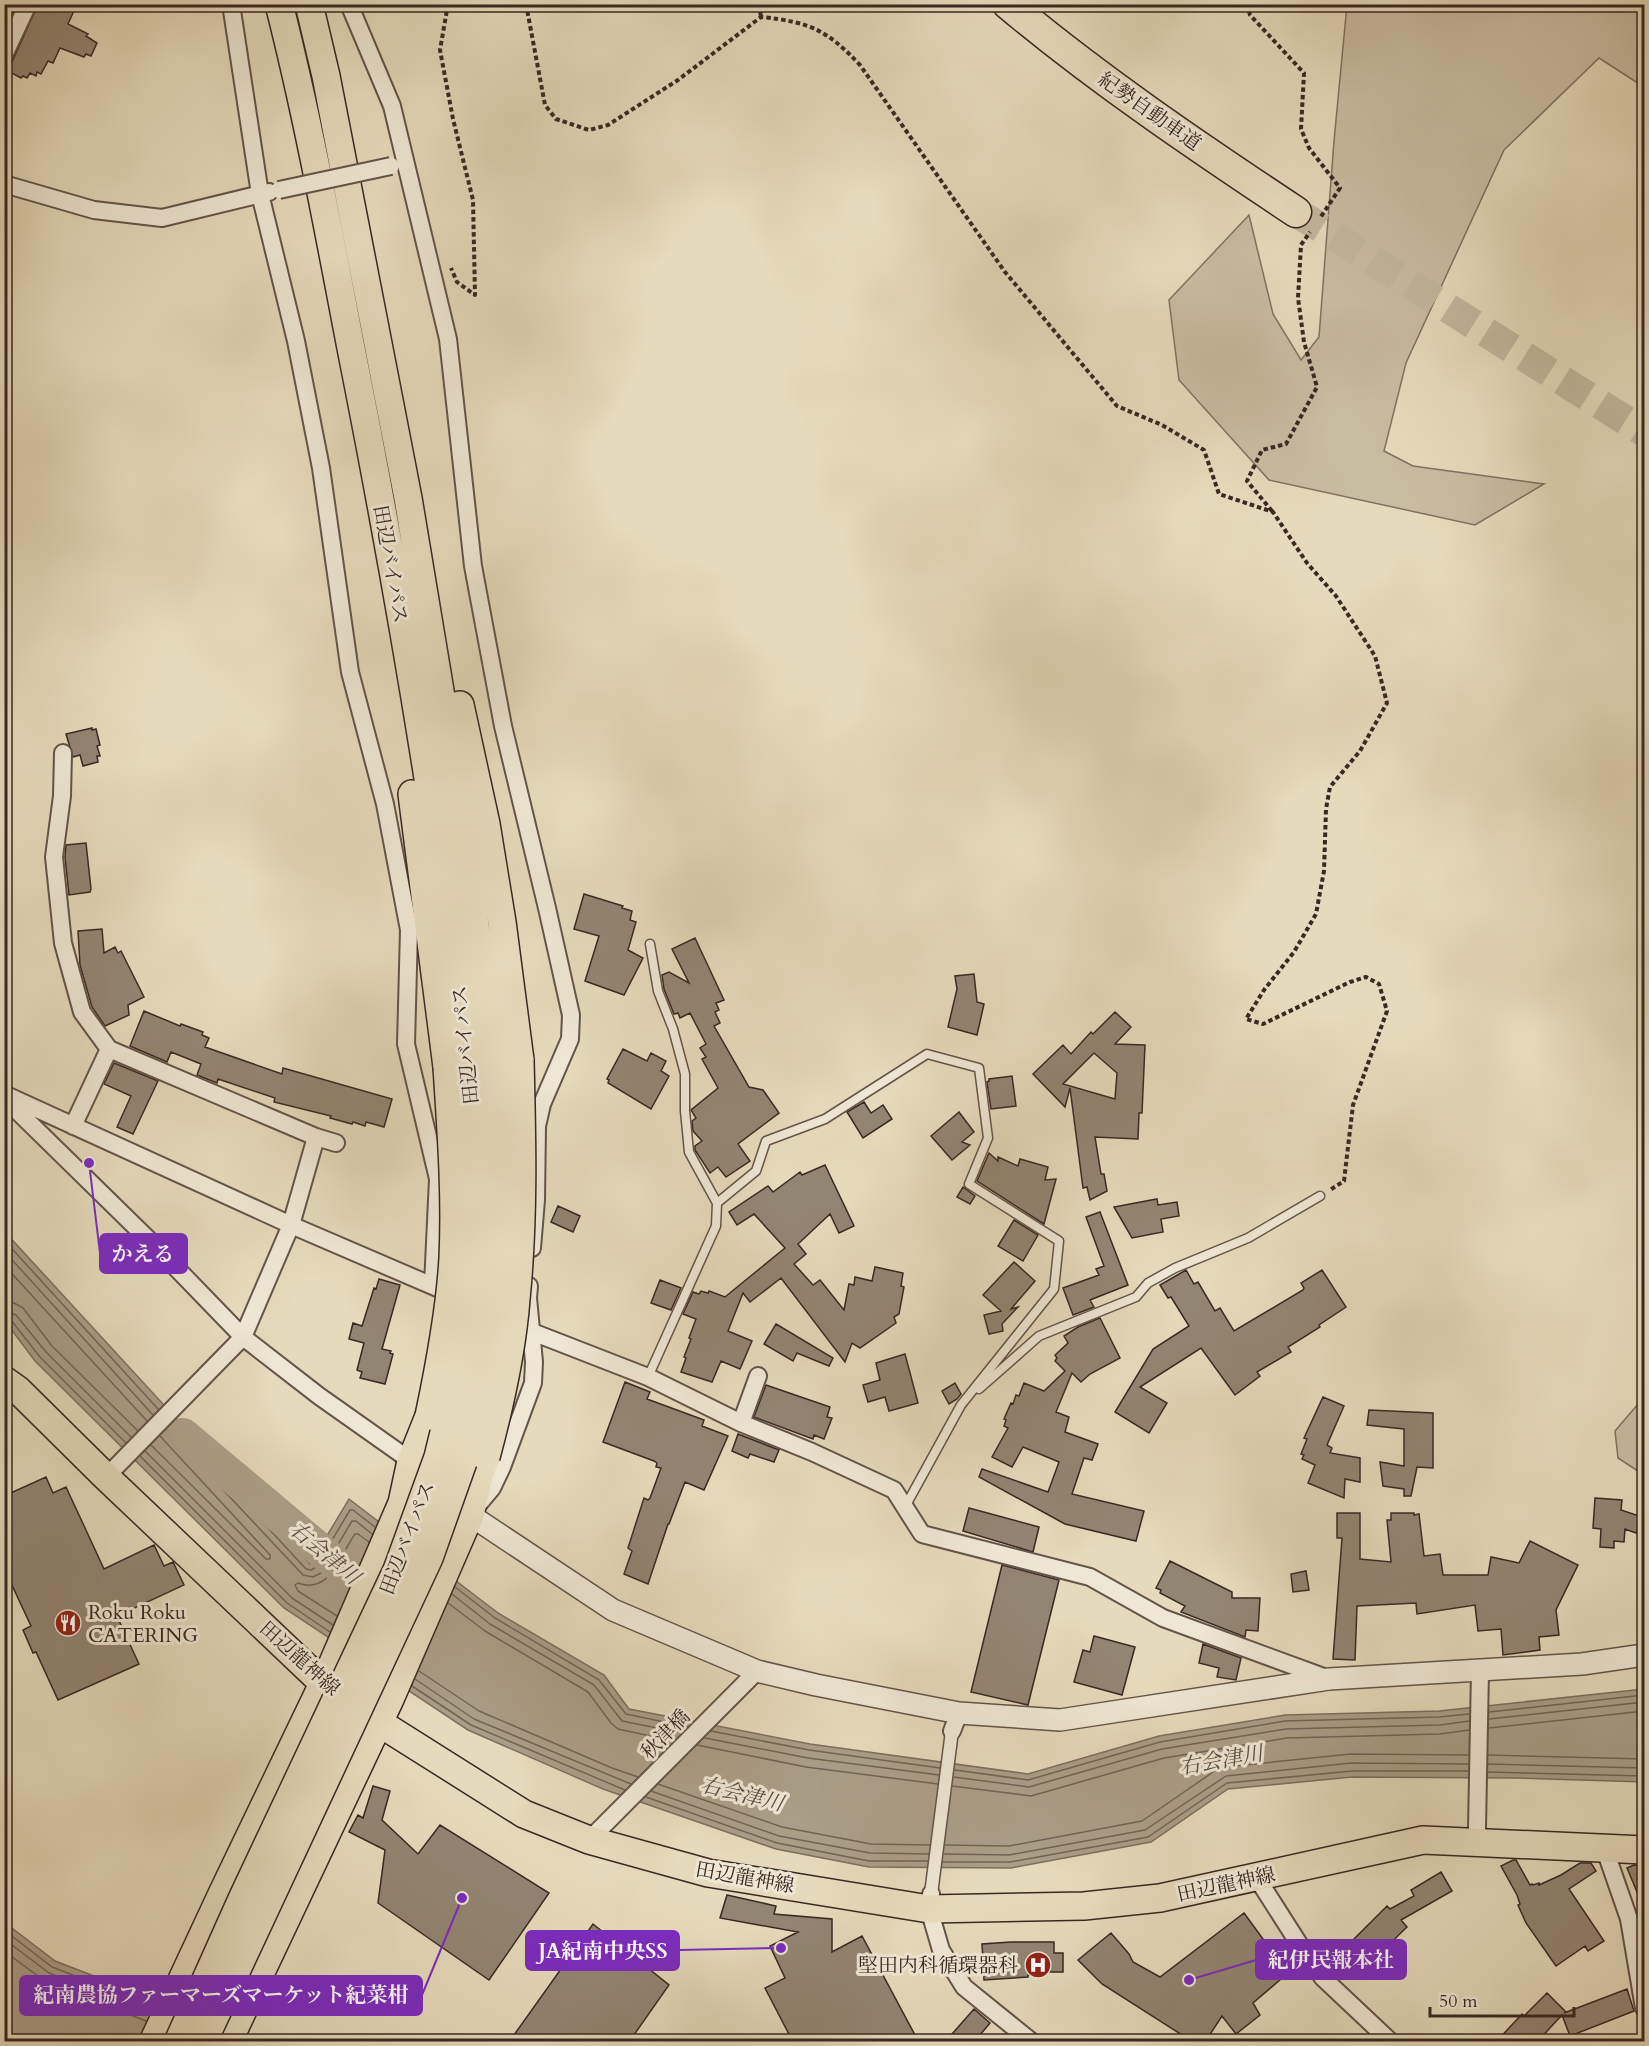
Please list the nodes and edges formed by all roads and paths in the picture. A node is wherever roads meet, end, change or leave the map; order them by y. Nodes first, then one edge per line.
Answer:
1 (28, 4) edge
2 (231, 4) edge
3 (279, 4) edge
4 (309, 4) edge
5 (349, 4) edge
6 (448, 4) edge
7 (525, 4) edge
8 (759, 4) edge
9 (1008, 4) edge
10 (1247, 4) edge
11 (761, 17) junction
12 (4, 55) edge
13 (398, 163) junction
14 (4, 184) edge
15 (260, 194) junction
16 (1296, 212) tunnel mouth
17 (448, 262) dead end
18 (1273, 512) junction
19 (63, 753) dead end
20 (650, 944) dead end
21 (109, 1048) junction
22 (507, 1061) junction
23 (458, 1065) junction
24 (4, 1096) edge
25 (73, 1126) junction
26 (316, 1137) junction
27 (336, 1143) dead end
28 (1320, 1197) joint
29 (717, 1203) junction
30 (291, 1225) junction
31 (433, 1285) junction
32 (531, 1332) junction
33 (237, 1343) junction
34 (758, 1376) dead end
35 (648, 1377) junction
36 (4, 1380) edge
37 (961, 1405) junction
38 (741, 1423) junction
39 (411, 1461) junction
40 (113, 1471) junction
41 (905, 1507) junction
42 (470, 1515) junction
43 (1644, 1655) edge
44 (757, 1671) junction
45 (328, 1674) junction
46 (1479, 1675) junction
47 (1329, 1679) junction
48 (384, 1710) junction
49 (955, 1722) junction
50 (1478, 1835) junction
51 (590, 1840) junction
52 (1604, 1847) junction
53 (1644, 1850) edge
54 (1257, 1878) junction
55 (930, 1901) junction
56 (1644, 2008) edge
57 (153, 2042) edge
58 (178, 2042) edge
59 (203, 2042) edge
60 (228, 2042) edge
61 (1032, 2042) edge
62 (1391, 2042) edge

1 - 12 street
2 - 15 street
3 - 23 main road, 田辺バイパス
4 - 22 main road, 田辺バイパス
5 - 13 street
6 - 17 path
7 - 11 path
8 - 11 path
9 - 16 highway, 紀勢自動車道
10 - 18 path
11 - 18 path
13 - 15 street, bridge
13 - 32 street
14 - 15 street
15 - 31 street
18 - 28 path
19 - 21 street
20 - 29 lane
21 - 25 street
21 - 26 street
22 - 42 main road, bridge
22 - 59 main road, 田辺バイパス, bridge
23 - 39 main road, bridge
23 - 58 main road, 田辺バイパス, bridge
24 - 25 street
24 - 33 street
25 - 30 street
26 - 27 street
26 - 30 street
28 - 37 lane
29 - 35 lane
29 - 37 lane
30 - 31 street
30 - 33 street
31 - 32 street
32 - 35 street
32 - 42 street
33 - 39 street
33 - 40 street
34 - 38 street
35 - 38 street
36 - 40 main road, 田辺龍神線
37 - 41 lane
38 - 41 street
39 - 42 street
39 - 45 main road
40 - 45 main road, 田辺龍神線
41 - 47 street
42 - 44 street
42 - 48 main road
43 - 46 street
44 - 49 street
44 - 51 street, 秋津橋
45 - 48 main road, 田辺龍神線
45 - 57 main road
46 - 47 street
46 - 50 street
47 - 49 street
48 - 51 main road, 田辺龍神線
48 - 60 main road
49 - 55 street
50 - 52 main road, 田辺龍神線
50 - 54 main road, 田辺龍神線
51 - 55 main road, 田辺龍神線
52 - 53 main road, 田辺龍神線
52 - 56 street
54 - 55 main road, 田辺龍神線
54 - 62 street
55 - 61 street

